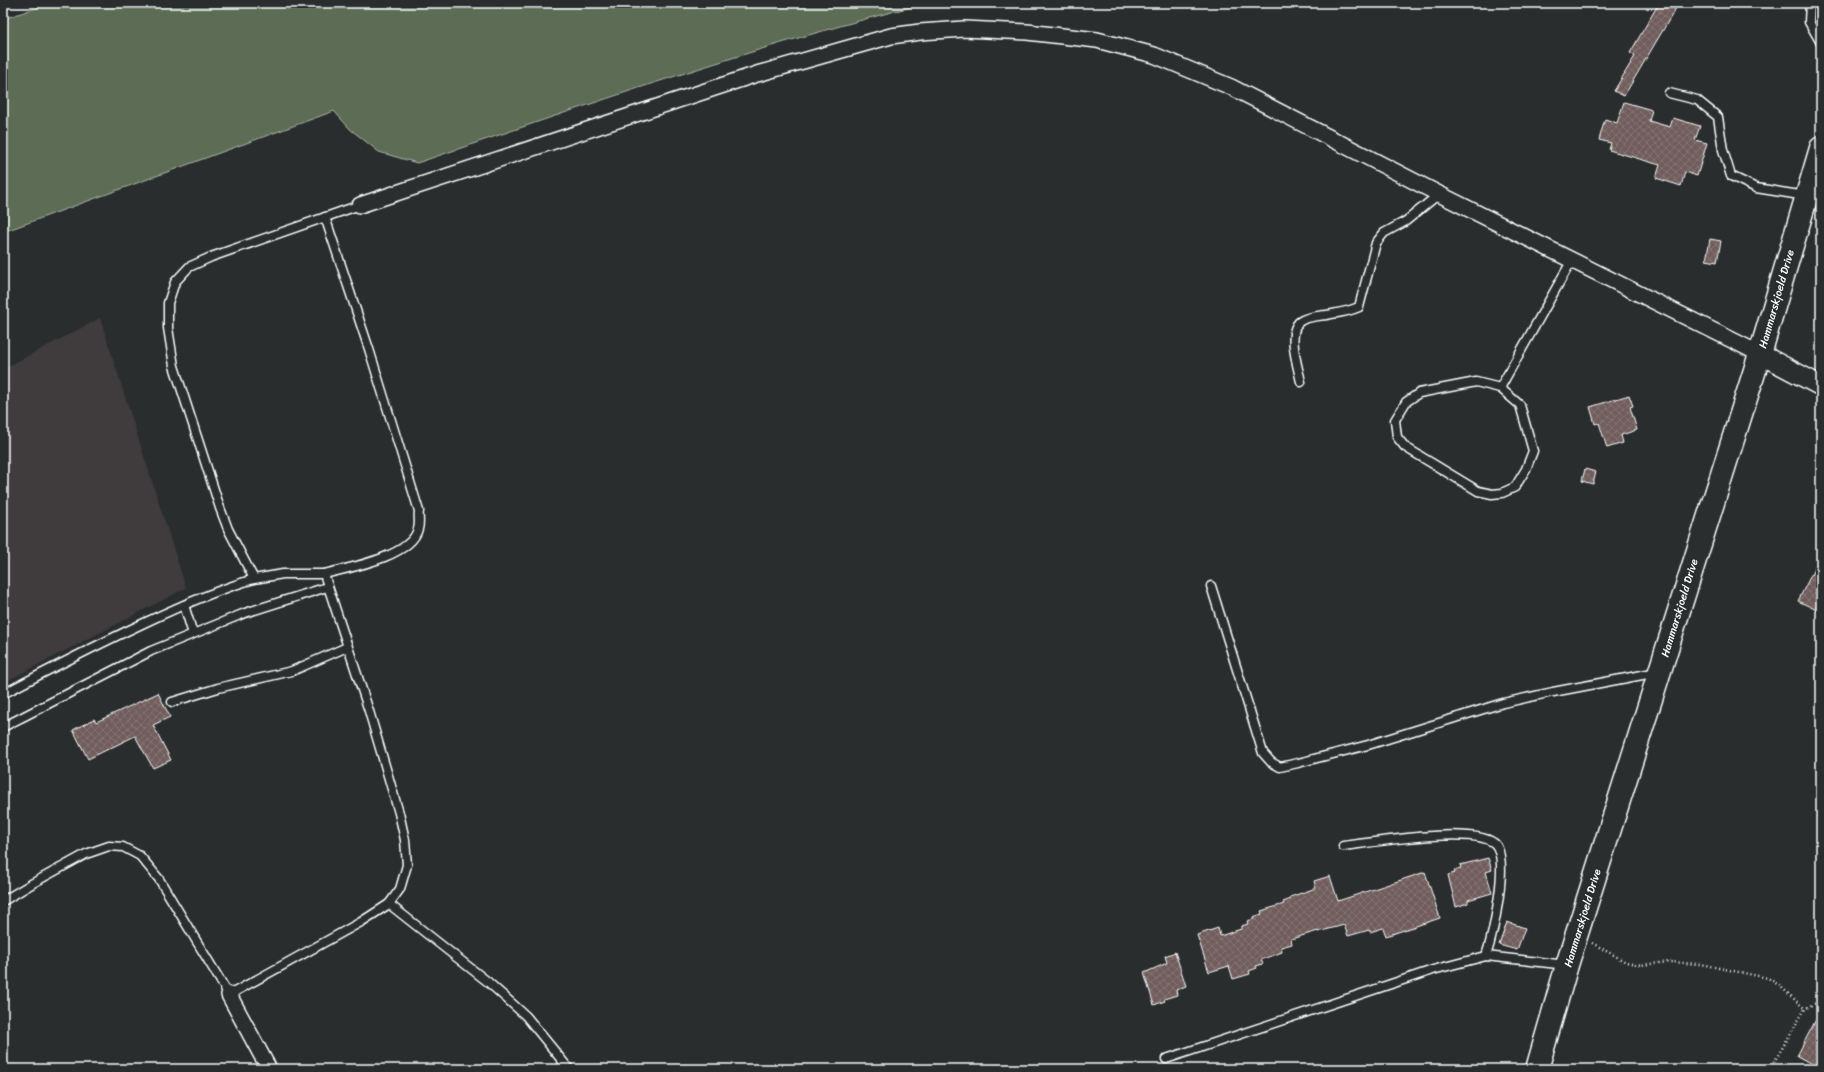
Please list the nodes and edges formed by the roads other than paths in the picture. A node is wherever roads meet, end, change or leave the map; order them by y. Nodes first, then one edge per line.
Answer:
1 (1810, 3) edge
2 (1821, 43) edge
3 (1669, 93) dead end
4 (1821, 148) edge
5 (1439, 194) junction
6 (1807, 196) junction
7 (360, 205) joint
8 (325, 217) junction
9 (1572, 260) junction
10 (1760, 354) junction
11 (1301, 382) dead end
12 (1821, 386) edge
13 (1500, 388) junction
14 (324, 574) junction
15 (254, 579) junction
16 (1211, 586) dead end
17 (327, 587) junction
18 (184, 605) junction
19 (193, 634) junction
20 (347, 647) junction
21 (1659, 672) junction
22 (3, 694) edge
23 (172, 702) dead end
24 (3, 727) edge
25 (1343, 846) dead end
26 (3, 901) edge
27 (389, 904) junction
28 (1486, 956) junction
29 (1567, 965) junction
30 (229, 995) junction
31 (1166, 1059) dead end
32 (269, 1069) edge
33 (569, 1069) edge
34 (1537, 1069) edge

1 - 2 lane
3 - 6 lane
4 - 6 main road, Hammarskjoeld Drive
5 - 7 street
5 - 9 street
5 - 11 lane
6 - 10 main road, Hammarskjoeld Drive
7 - 8 lane
8 - 14 lane
8 - 15 lane
9 - 10 street
9 - 13 lane
10 - 12 street
10 - 21 main road, Hammarskjoeld Drive
13 - 13 lane
14 - 15 lane
14 - 17 lane
15 - 18 lane
16 - 21 lane
17 - 19 lane
17 - 20 lane
18 - 19 lane
18 - 22 lane
19 - 24 lane
20 - 23 lane
20 - 27 lane
21 - 29 main road, Hammarskjoeld Drive
25 - 28 lane
26 - 30 lane
27 - 30 lane
27 - 33 lane
28 - 29 lane
28 - 31 lane
29 - 34 main road, Hammarskjoeld Drive
30 - 32 street

